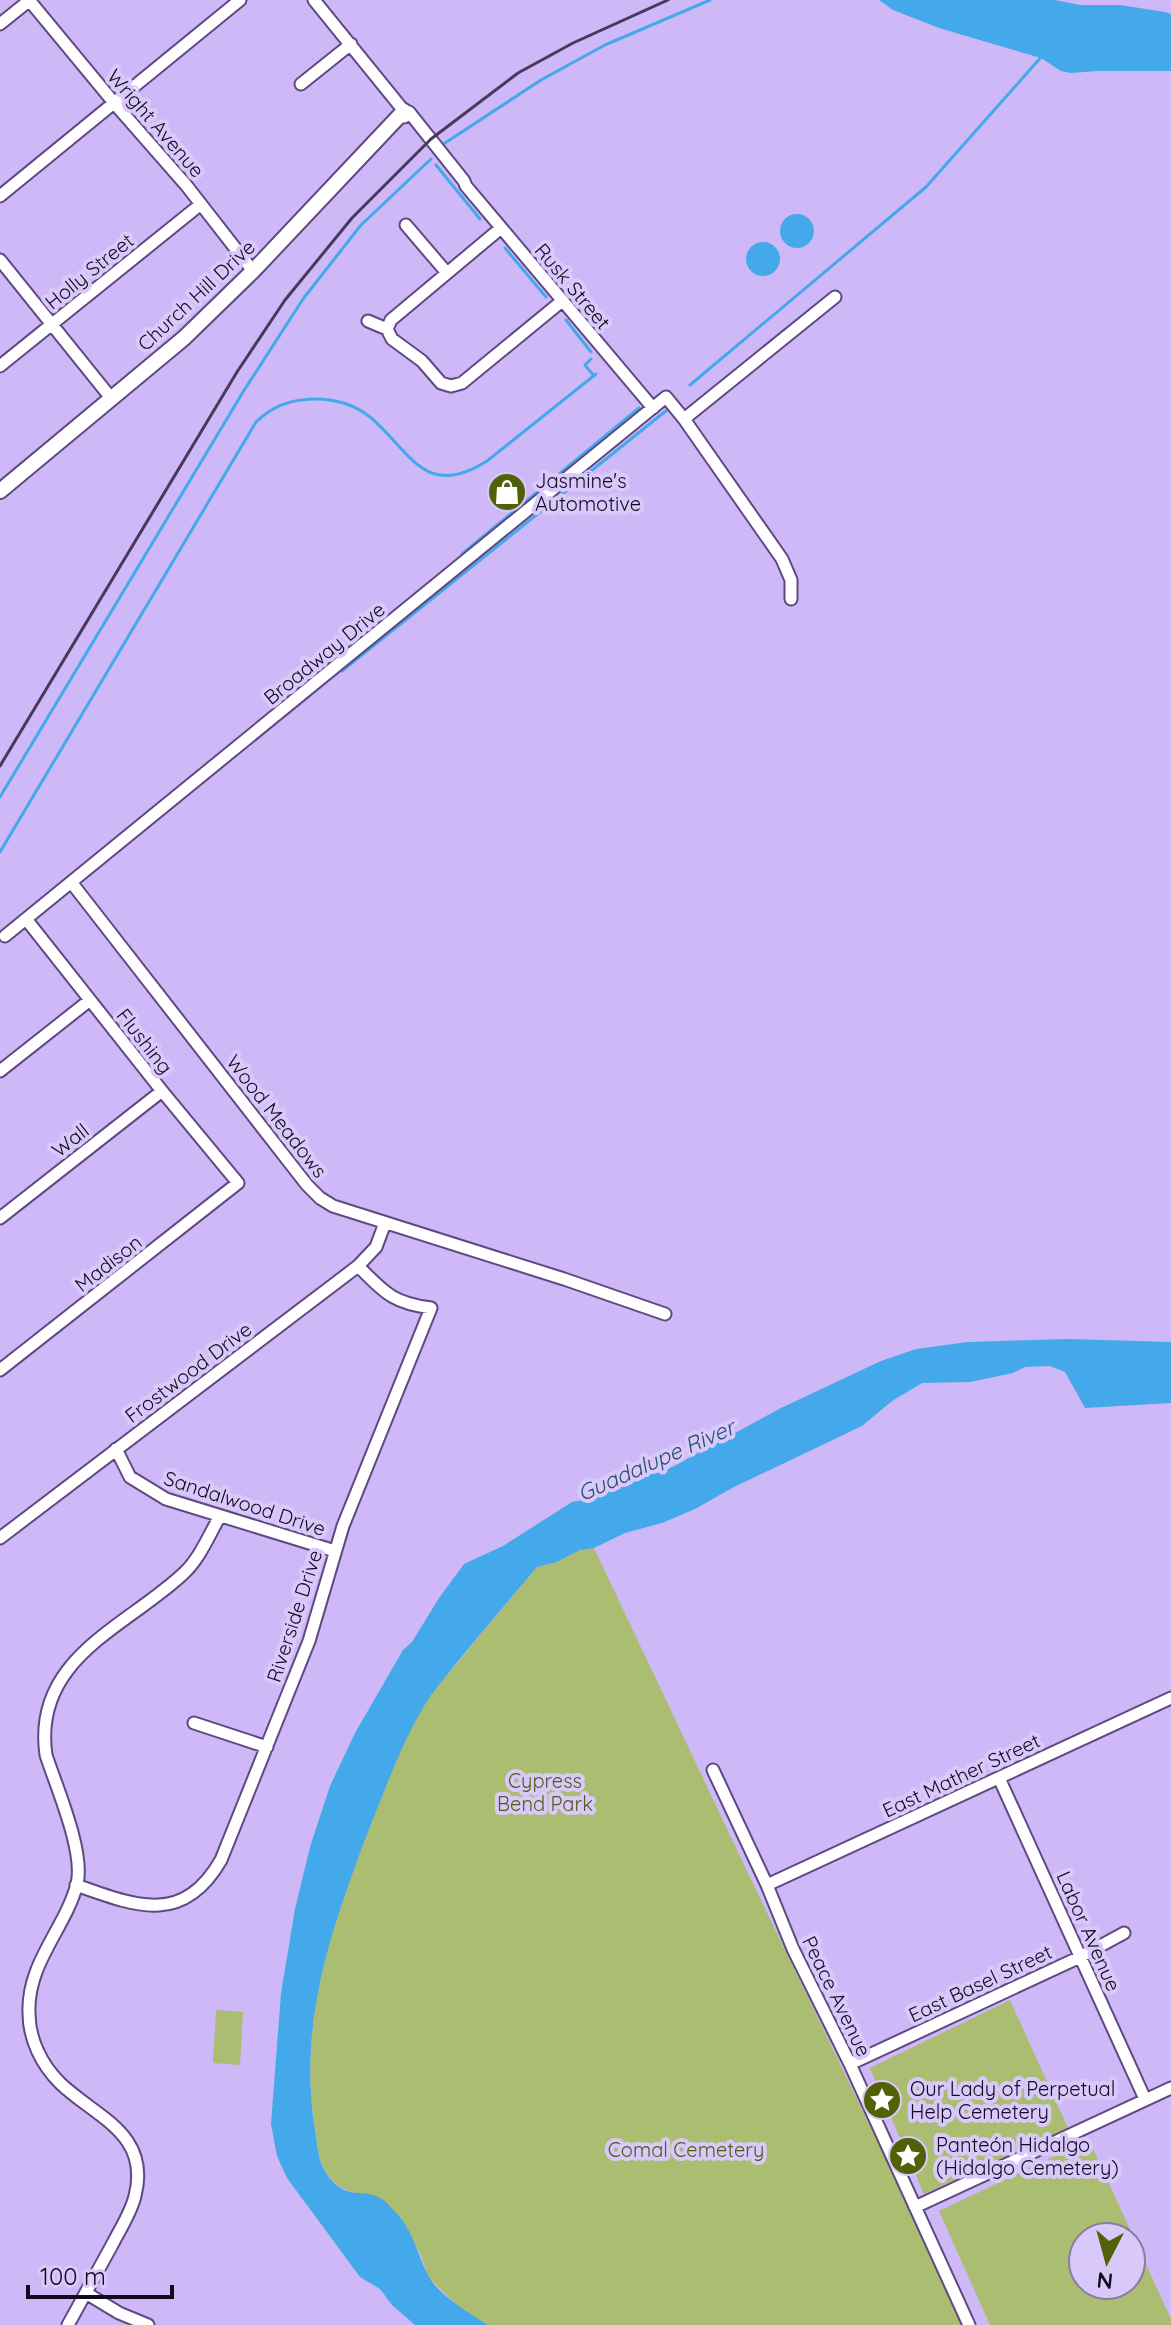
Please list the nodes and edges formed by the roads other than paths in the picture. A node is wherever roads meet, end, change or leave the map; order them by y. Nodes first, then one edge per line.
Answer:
1 (30, 0) edge
2 (240, 0) edge
3 (314, 0) edge
4 (0, 24) edge
5 (351, 44) junction
6 (301, 84) dead end
7 (115, 104) junction
8 (404, 111) junction
9 (0, 196) edge
10 (201, 204) junction
11 (406, 225) dead end
12 (501, 228) junction
13 (0, 260) edge
14 (253, 271) junction
15 (447, 273) junction
16 (835, 297) dead end
17 (562, 301) junction
18 (368, 321) dead end
19 (51, 325) junction
20 (387, 329) junction
21 (0, 366) edge
22 (111, 398) junction
23 (653, 408) junction
24 (684, 419) junction
25 (0, 491) edge
26 (791, 599) dead end
27 (71, 882) junction
28 (26, 919) junction
29 (5, 936) dead end
30 (90, 1000) junction
31 (0, 1071) edge
32 (162, 1091) junction
33 (238, 1183) joint
34 (0, 1218) edge
35 (385, 1223) junction
36 (358, 1266) junction
37 (665, 1314) dead end
38 (0, 1370) edge
39 (116, 1449) junction
40 (220, 1516) junction
41 (0, 1538) edge
42 (335, 1551) junction
43 (1171, 1698) edge
44 (194, 1723) dead end
45 (267, 1747) junction
46 (713, 1770) dead end
47 (999, 1778) junction
48 (76, 1885) junction
49 (767, 1885) junction
50 (1124, 1933) dead end
51 (1080, 1957) junction
52 (850, 2064) junction
53 (1171, 2088) edge
54 (1145, 2099) junction
55 (915, 2207) junction
56 (86, 2293) junction
57 (68, 2325) edge
58 (148, 2325) edge
59 (969, 2325) edge

1 - 4 street
1 - 7 street, Wright Avenue
2 - 7 street
3 - 5 street, Rusk Street
5 - 6 street
5 - 8 street, Rusk Street
7 - 9 street
7 - 10 street, Wright Avenue
8 - 12 street, Rusk Street
8 - 14 street, Church Hill Drive
10 - 14 street, Wright Avenue
10 - 19 street, Holly Street
11 - 15 street
12 - 15 street
12 - 17 street, Rusk Street
13 - 19 street
14 - 22 street, Church Hill Drive
15 - 20 street
16 - 24 street
17 - 20 street
17 - 23 street, Rusk Street
18 - 20 street
19 - 21 street, Holly Street
19 - 22 street
22 - 25 street, Church Hill Drive
23 - 24 street, Broadway Drive
23 - 27 street, Broadway Drive
24 - 26 street
27 - 28 street, Broadway Drive
27 - 35 street, Wood Meadows
28 - 29 street, Broadway Drive
28 - 30 street, Flushing
30 - 31 street
30 - 32 street, Flushing
32 - 33 street, Flushing
32 - 34 street, Wall
33 - 38 street, Madison
35 - 36 street, Frostwood Drive
35 - 37 street, Wood Meadows
36 - 39 street, Frostwood Drive
36 - 42 street, Riverside Drive
39 - 40 street, Sandalwood Drive
39 - 41 street, Frostwood Drive
40 - 42 street, Sandalwood Drive
40 - 48 street
42 - 45 street, Riverside Drive
43 - 47 street, East Mather Street
44 - 45 street
45 - 48 street, Riverside Drive
46 - 49 street, Peace Avenue
47 - 49 street, East Mather Street
47 - 51 street, Labor Avenue
48 - 56 street
49 - 52 street, Peace Avenue
50 - 51 street, East Basel Street
51 - 52 street, East Basel Street
51 - 54 street, Labor Avenue
52 - 55 street, Peace Avenue
53 - 54 street
54 - 55 street
55 - 59 street, Peace Avenue
56 - 57 street
56 - 58 street

